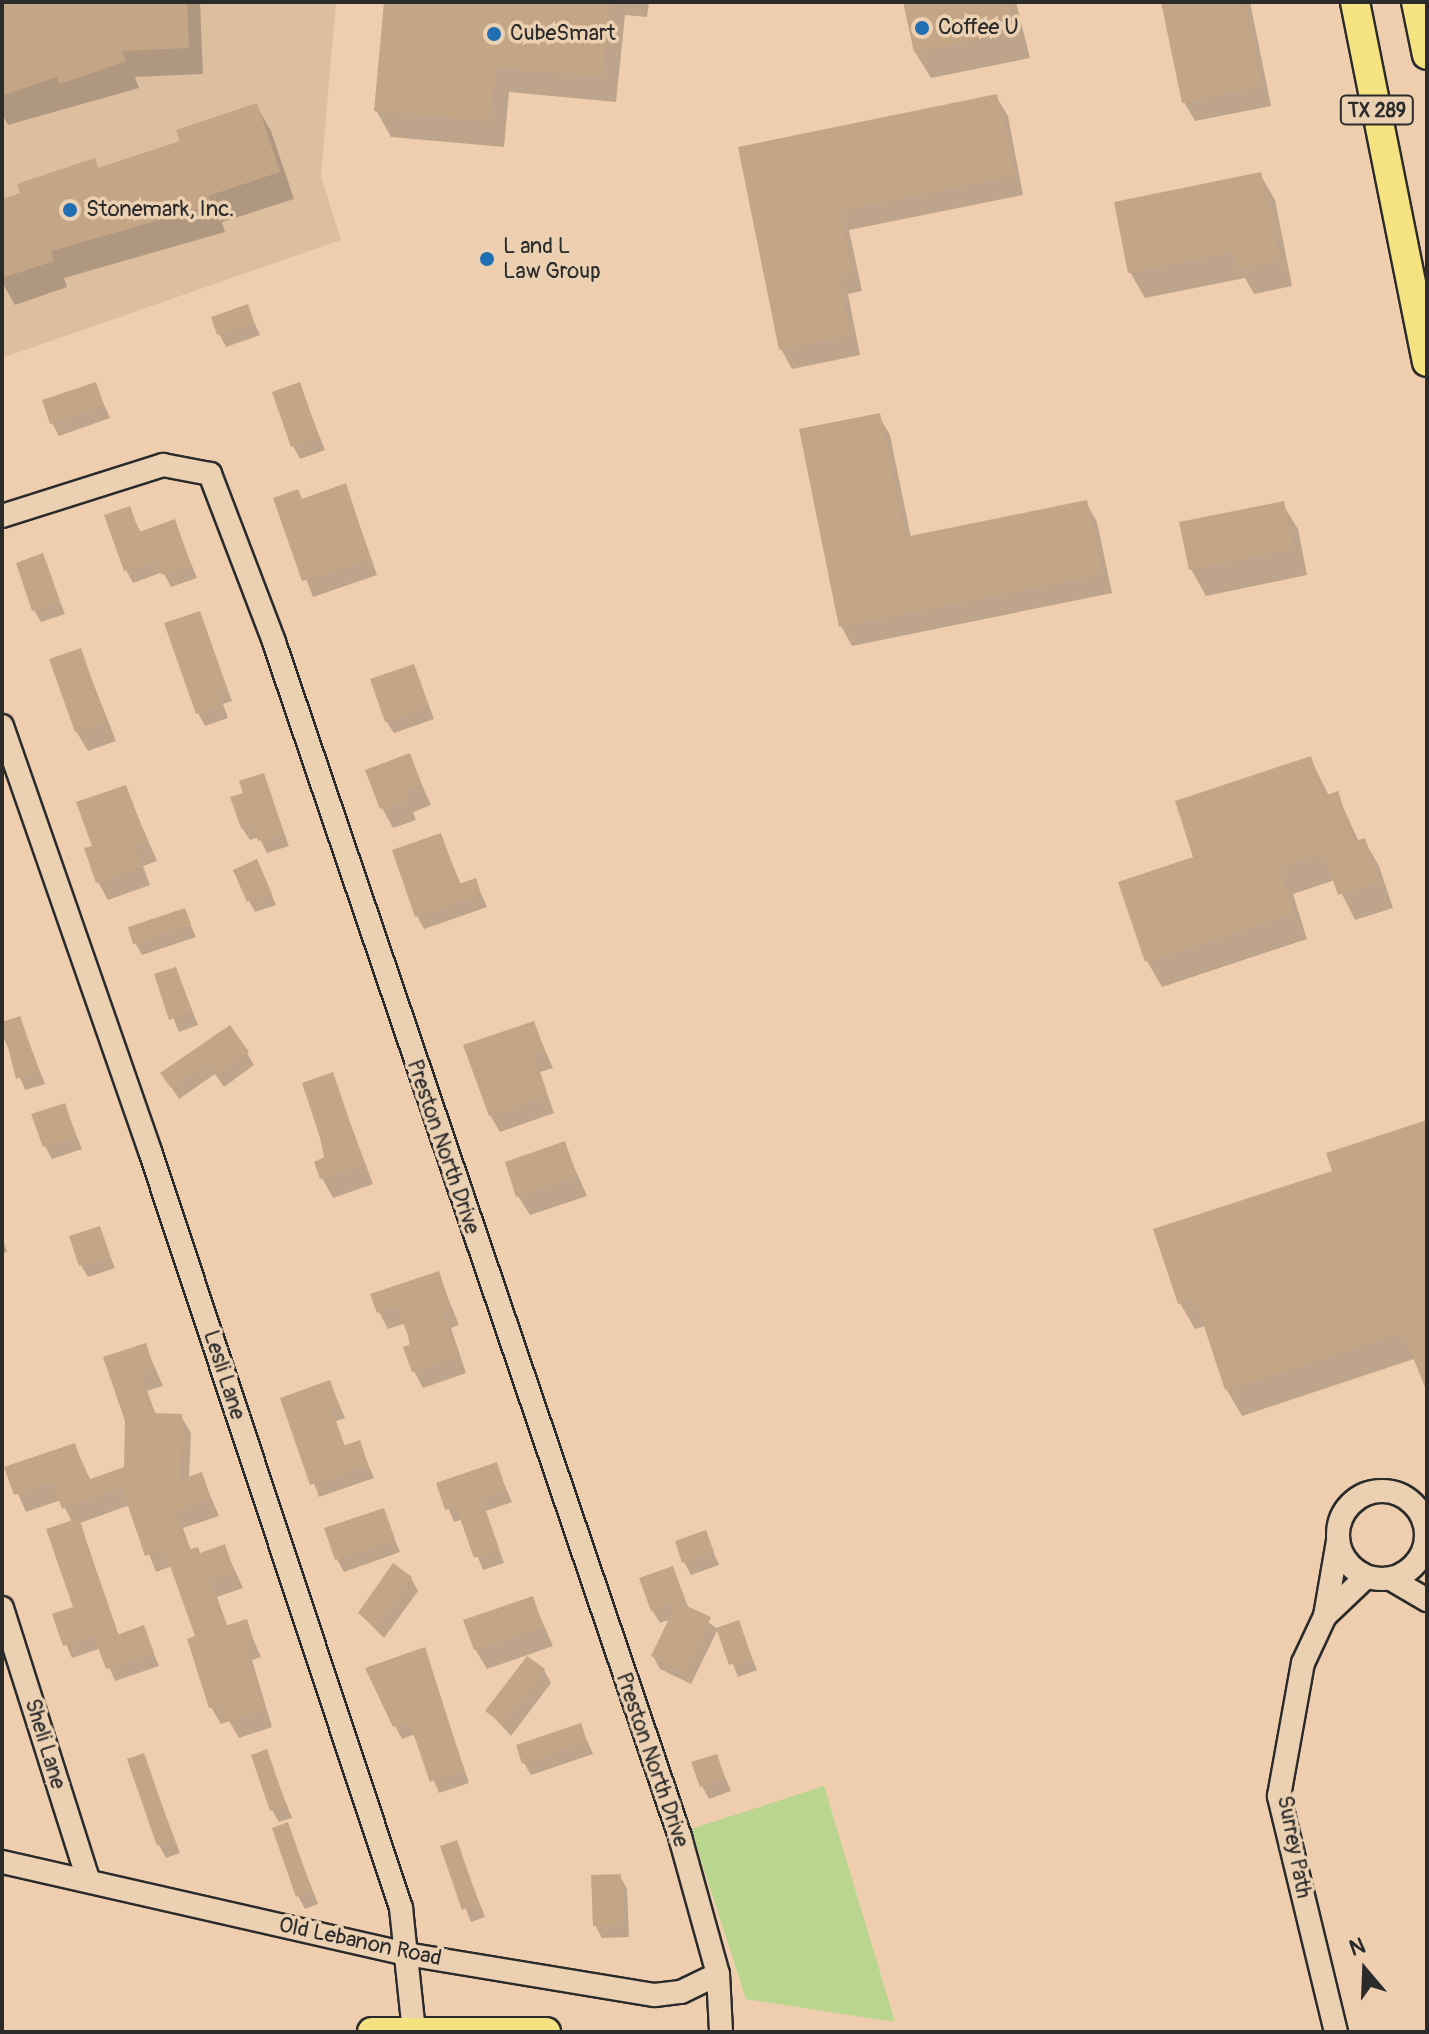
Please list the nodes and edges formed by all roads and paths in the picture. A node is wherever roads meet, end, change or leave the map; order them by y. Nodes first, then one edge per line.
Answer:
1 (1355, 2) edge
2 (1416, 2) edge
3 (1427, 55) edge
4 (1427, 362) edge
5 (2, 516) edge
6 (2, 726) edge
7 (1338, 1541) junction
8 (1426, 1555) edge
9 (1366, 1577) junction
10 (1391, 1579) junction
11 (1427, 1600) edge
12 (2, 1608) edge
13 (1325, 1616) junction
14 (2, 1862) edge
15 (88, 1879) junction
16 (406, 1954) junction
17 (718, 1974) junction
18 (414, 2030) edge
19 (372, 2032) edge
20 (546, 2032) edge
21 (721, 2032) edge
22 (1336, 2032) edge

1 - 4 main road, TX 289
2 - 3 main road
5 - 17 street, Preston North Drive
6 - 16 street, Lesli Lane
7 - 8 street, Surrey Path
7 - 9 street
7 - 13 street, Surrey Path
8 - 10 street, Surrey Path
9 - 10 street
9 - 13 street, Surrey Path
10 - 11 street
12 - 15 street, Sheli Lane
13 - 22 street, Surrey Path
14 - 15 street, Old Lebanon Road
15 - 16 street, Old Lebanon Road
16 - 17 street, Old Lebanon Road
16 - 18 street, Lesli Lane
17 - 21 street, Preston North Drive
18 - 19 main road
18 - 20 main road

